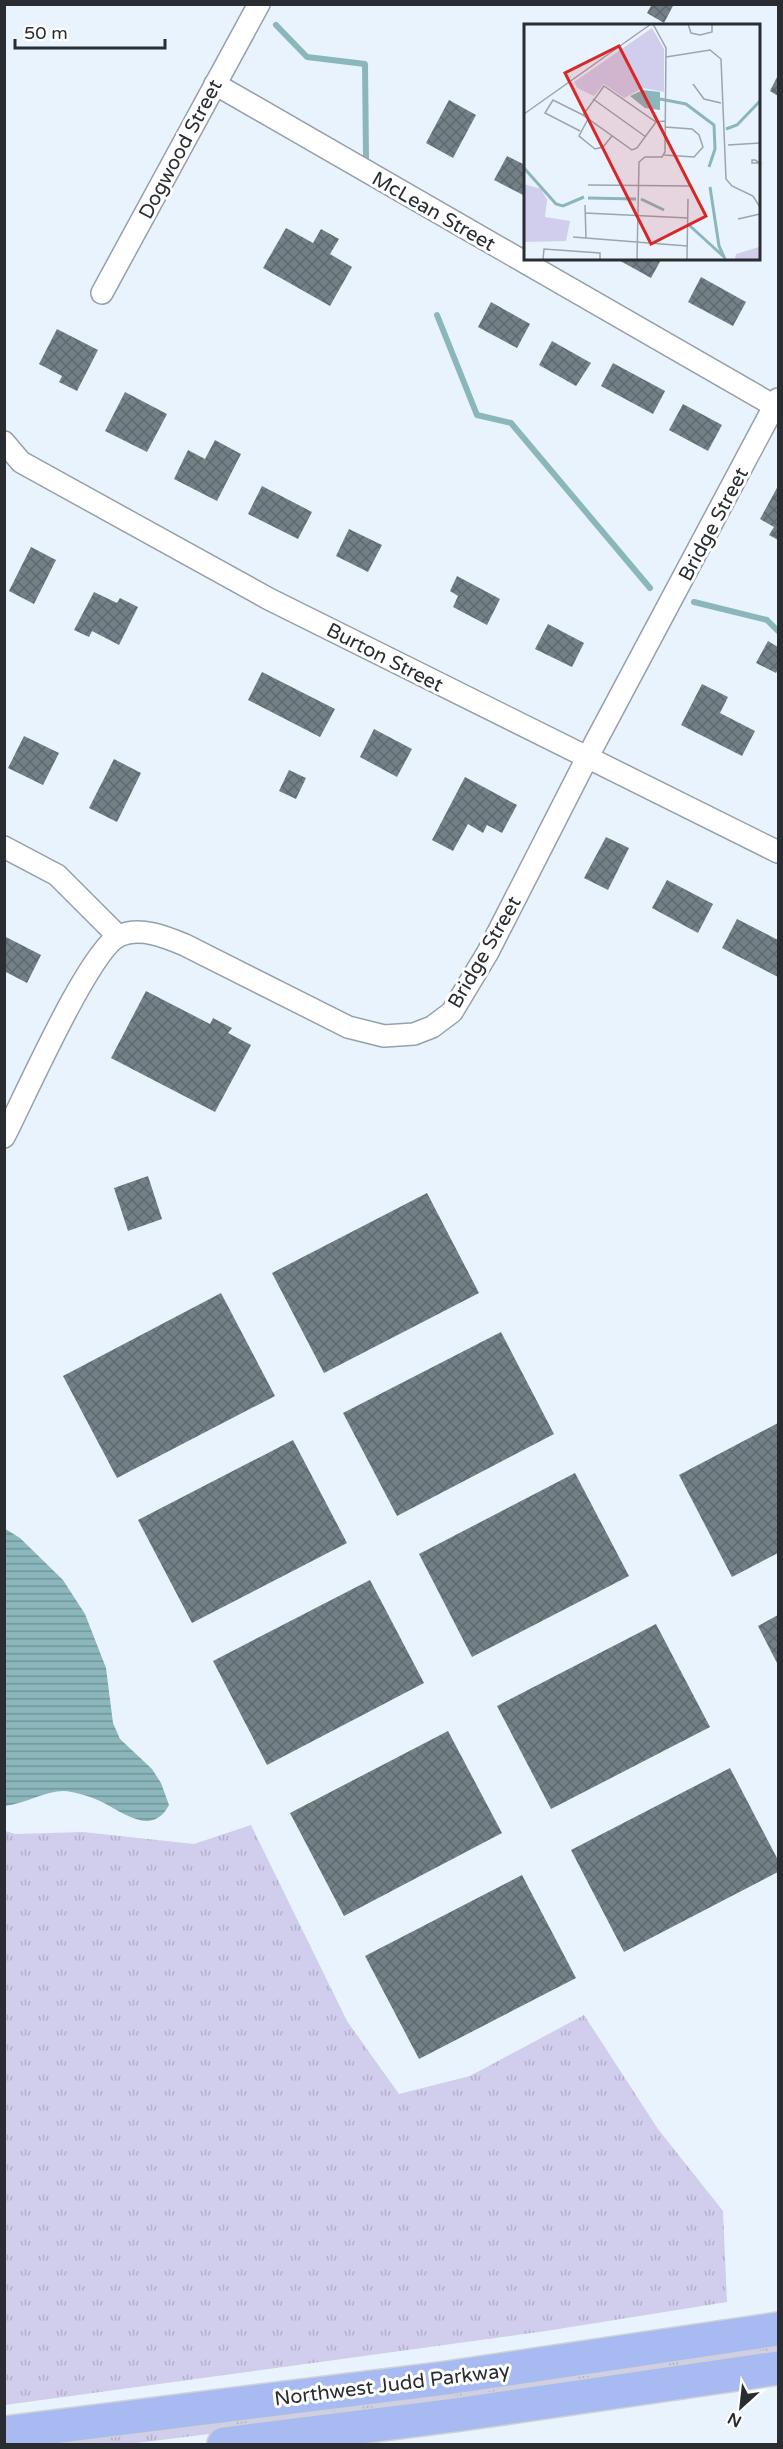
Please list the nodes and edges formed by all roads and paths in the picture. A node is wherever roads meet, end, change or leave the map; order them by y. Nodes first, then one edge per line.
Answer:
1 (259, 4) edge
2 (215, 84) junction
3 (524, 260) edge
4 (524, 260) edge
5 (102, 293) dead end
6 (777, 404) edge
7 (4, 442) edge
8 (587, 758) junction
9 (4, 847) edge
10 (778, 852) edge
11 (118, 936) junction
12 (4, 1137) edge
13 (778, 2329) edge
14 (778, 2368) edge
15 (4, 2433) edge
16 (224, 2445) edge

1 - 2 street, Dogwood Street
2 - 3 street, McLean Street
2 - 5 street, Dogwood Street
4 - 6 street, McLean Street
6 - 8 street, Bridge Street
7 - 8 street, Burton Street
8 - 10 street, Burton Street
8 - 11 street, Bridge Street
9 - 11 street
11 - 12 street
13 - 15 highway, Northwest Judd Parkway
14 - 16 highway, Northwest Judd Parkway

